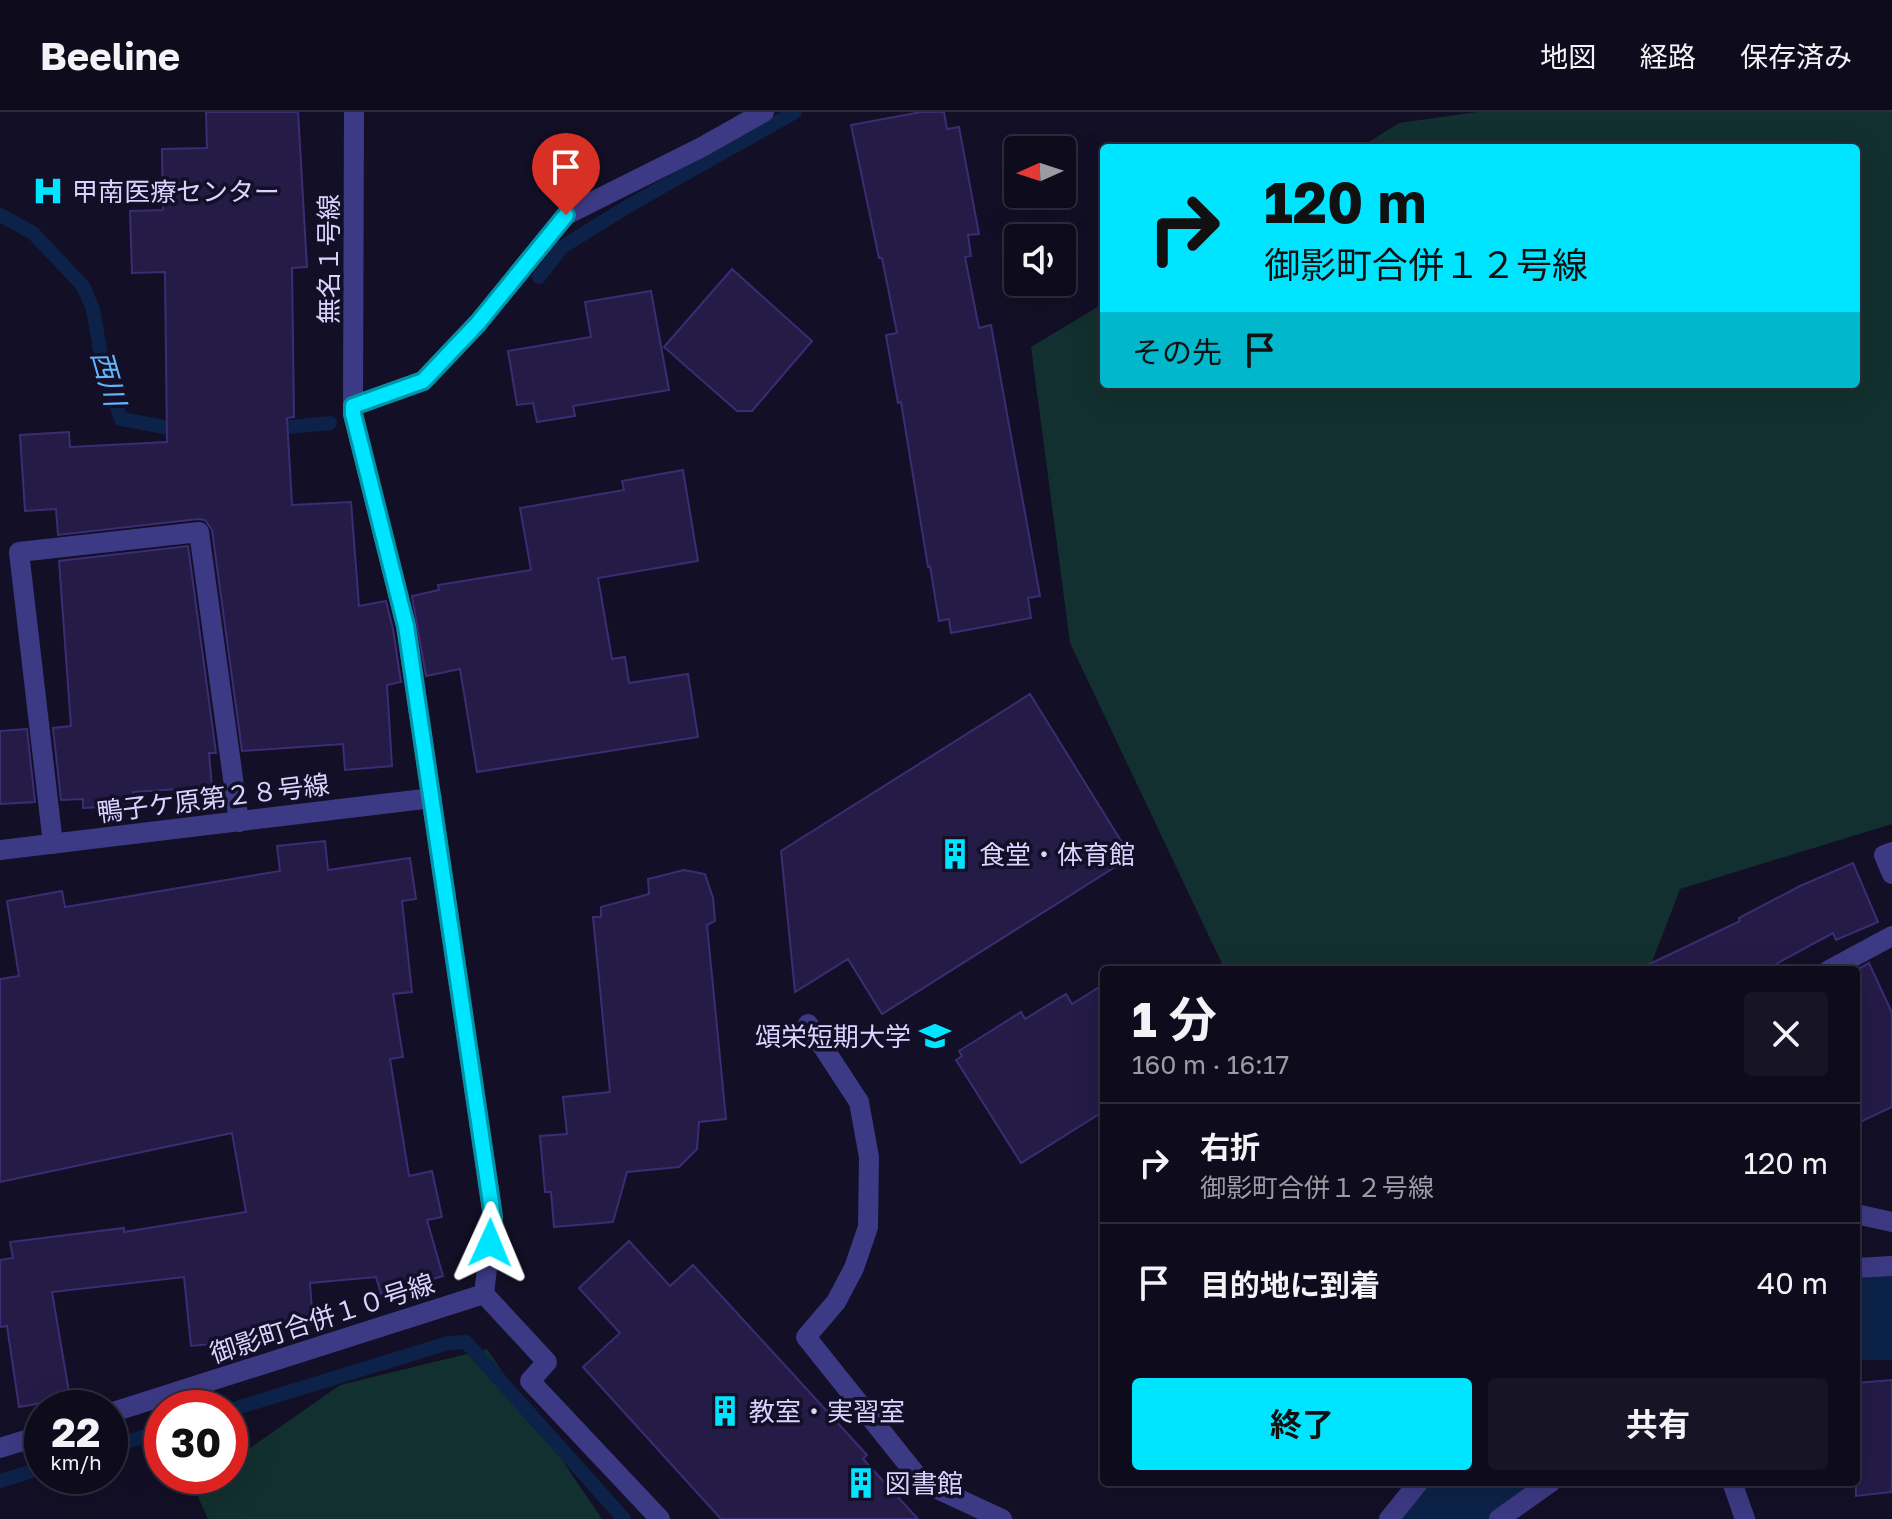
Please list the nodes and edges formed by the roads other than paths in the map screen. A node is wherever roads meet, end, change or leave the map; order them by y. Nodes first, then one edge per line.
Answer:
1 (354, 112) edge
2 (764, 112) edge
3 (353, 406) junction
4 (432, 798) junction
5 (239, 822) junction
6 (53, 844) junction
7 (0, 850) edge
8 (1892, 936) edge
9 (1836, 966) edge
10 (808, 1024) dead end
11 (1860, 1215) edge
12 (1892, 1222) edge
13 (1892, 1266) edge
14 (1860, 1268) edge
15 (484, 1294) junction
16 (128, 1407) edge
17 (24, 1441) edge
18 (0, 1448) edge
19 (1416, 1486) edge
20 (1545, 1486) edge
21 (1733, 1486) edge
22 (660, 1519) edge
23 (1002, 1519) edge
24 (1389, 1519) edge
25 (1499, 1519) edge
26 (1745, 1519) edge

1 - 3 street, 無名１号線
2 - 3 street
3 - 4 street, 無名１号線
4 - 5 street, 鴨子ケ原第２８号線
4 - 15 street, 無名１号線
5 - 6 street, 鴨子ケ原第２８号線
5 - 6 street
6 - 7 street, 鴨子ケ原第２８号線
8 - 9 street
10 - 23 street
11 - 12 street
13 - 14 street
15 - 16 street, 御影町合併１０号線
15 - 22 street
17 - 18 street
19 - 24 street
20 - 25 street
21 - 26 street

